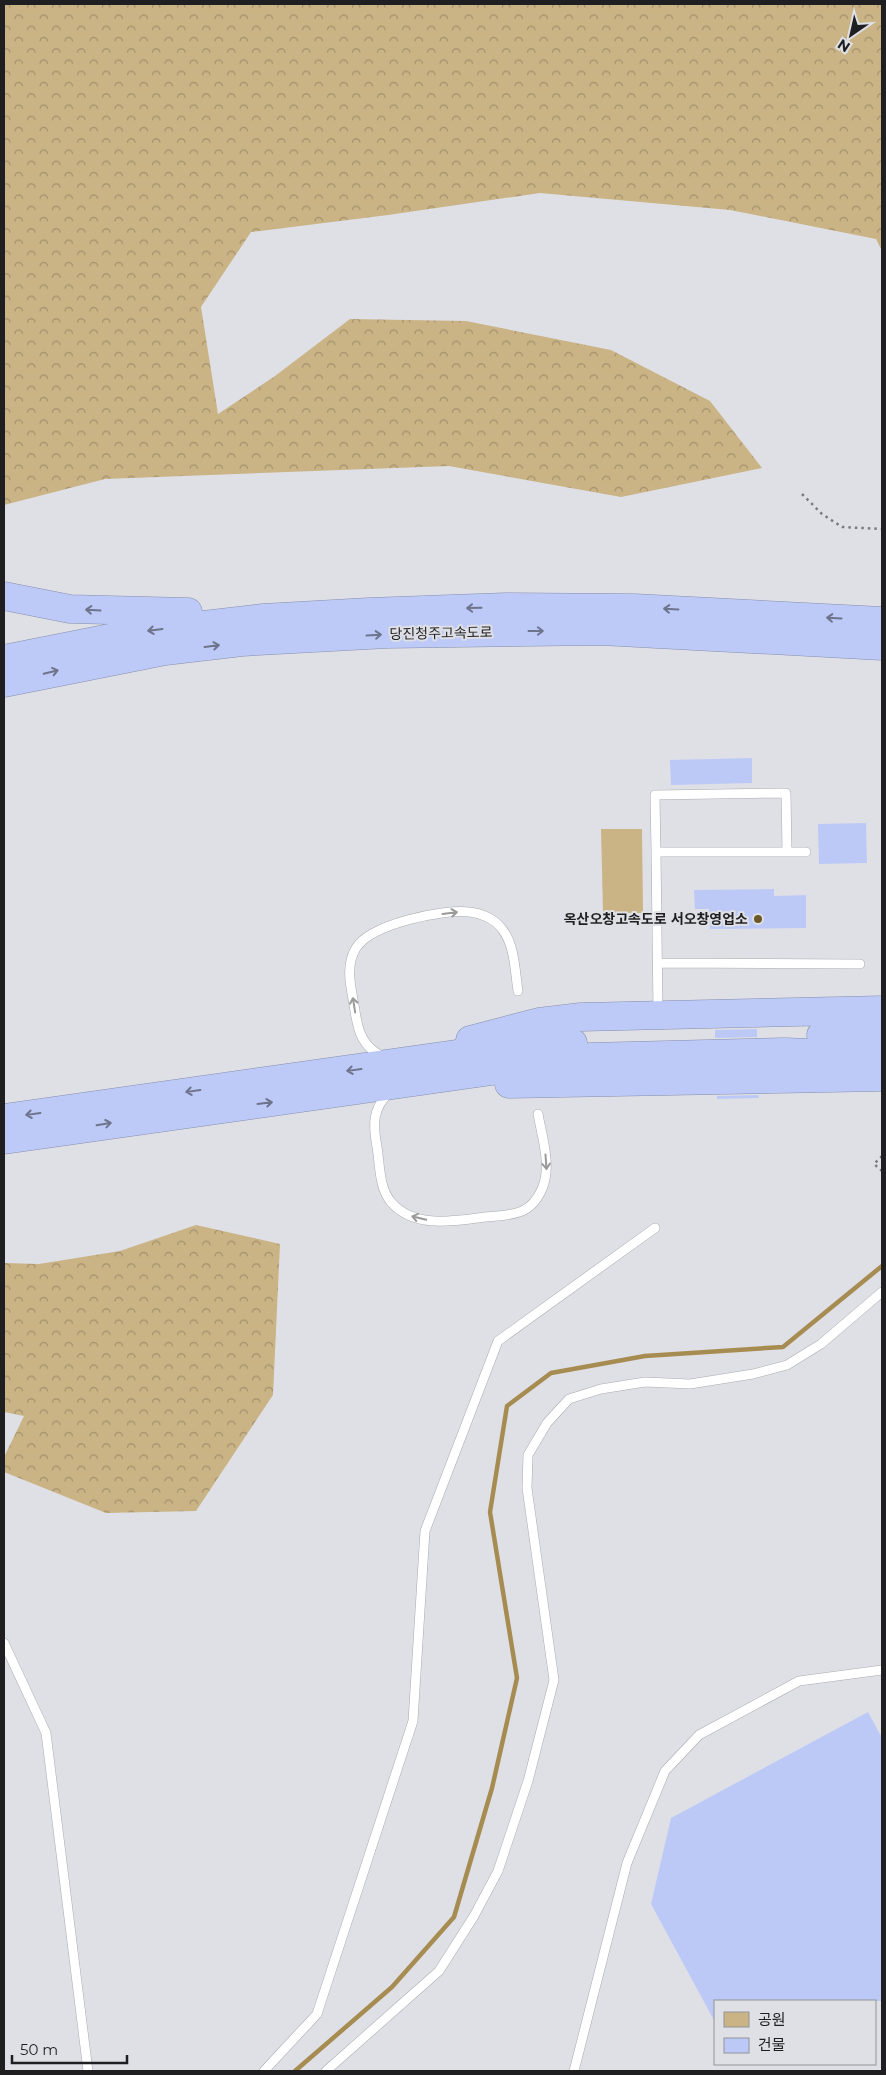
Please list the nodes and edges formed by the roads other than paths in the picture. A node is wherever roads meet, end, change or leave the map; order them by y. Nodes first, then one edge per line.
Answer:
1 (4, 596) edge
2 (317, 614) junction
3 (882, 621) edge
4 (882, 646) edge
5 (4, 677) edge
6 (656, 852) junction
7 (787, 852) junction
8 (806, 852) dead end
9 (658, 963) junction
10 (860, 964) dead end
11 (518, 991) dead end
12 (882, 1010) edge
13 (658, 1014) junction
14 (882, 1025) edge
15 (882, 1036) edge
16 (882, 1056) edge
17 (882, 1064) edge
18 (400, 1075) junction
19 (882, 1077) edge
20 (538, 1114) dead end
21 (4, 1118) edge
22 (4, 1140) edge
23 (655, 1228) dead end
24 (882, 1292) edge
25 (4, 1644) edge
26 (882, 1670) edge
27 (88, 2071) edge
28 (264, 2071) edge
29 (326, 2071) edge
30 (574, 2071) edge

2 -> 1 highway
3 -> 2 highway, 당진청주고속도로
2 -> 5 highway, 당진청주고속도로
5 -> 4 highway, 당진청주고속도로
6 - 7 lane
6 - 7 lane
6 - 9 lane
7 - 8 lane
9 - 10 lane
9 - 13 lane
18 -> 11 lane
12 - 13 highway
13 - 18 highway
14 - 18 highway
15 - 18 highway
16 - 18 highway
17 - 18 highway
18 - 19 highway
20 -> 18 lane
18 -> 21 highway
22 -> 18 highway
23 - 28 lane
24 - 29 lane
25 - 27 lane
26 - 30 lane

